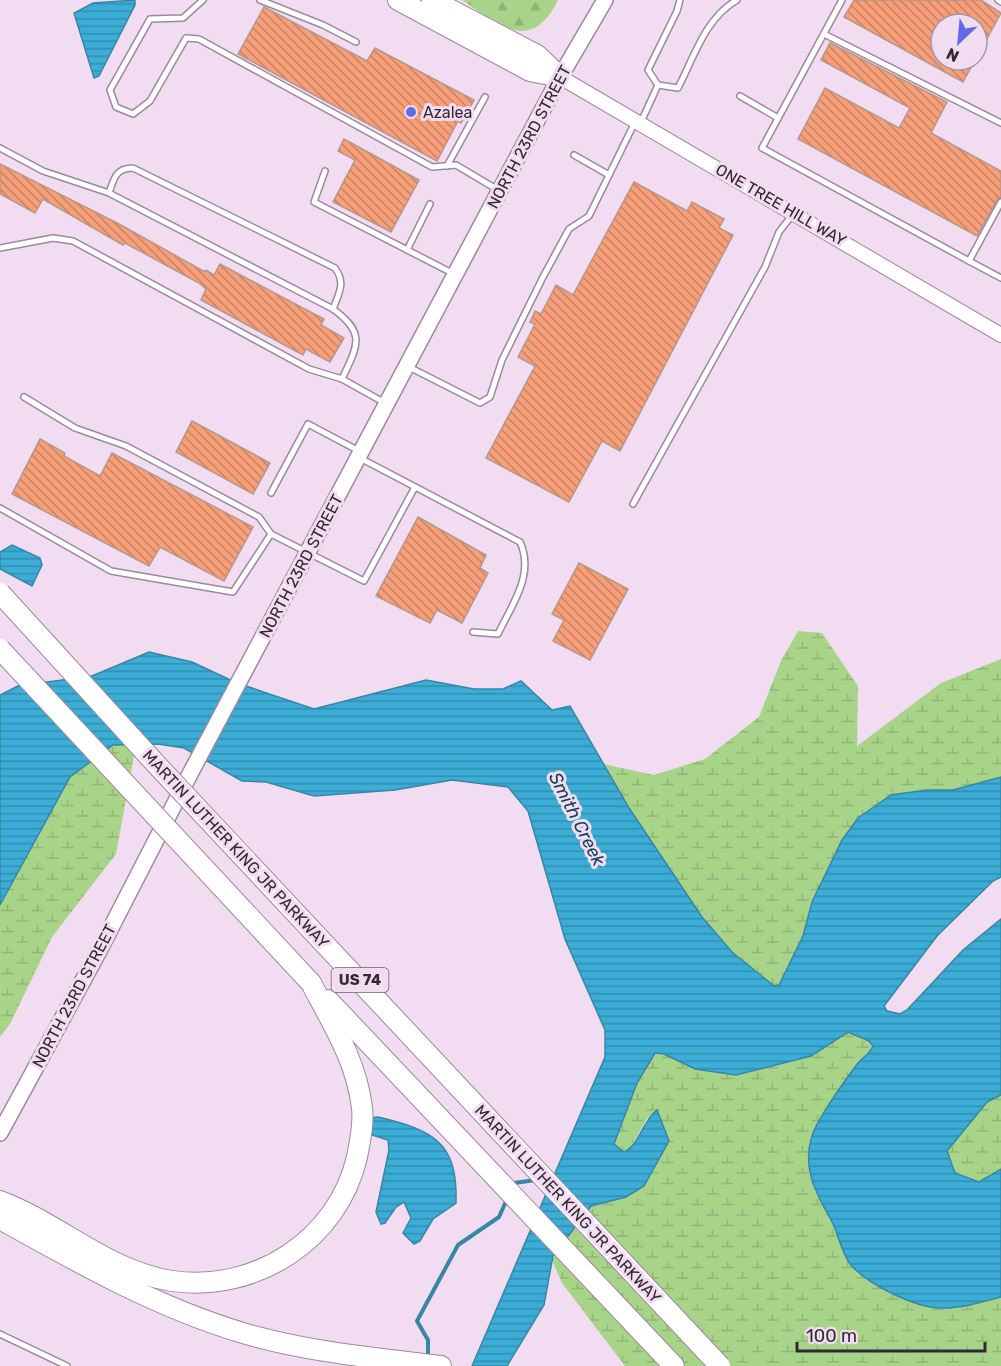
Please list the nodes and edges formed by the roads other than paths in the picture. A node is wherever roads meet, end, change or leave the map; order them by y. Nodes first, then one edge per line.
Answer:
1 (203, 0) edge
2 (260, 0) edge
3 (398, 0) edge
4 (432, 0) edge
5 (605, 0) edge
6 (680, 0) edge
7 (737, 0) edge
8 (842, 0) edge
9 (824, 34) junction
10 (356, 42) dead end
11 (560, 77) junction
12 (658, 85) junction
13 (740, 96) dead end
14 (485, 97) dead end
15 (778, 118) junction
16 (638, 122) junction
17 (1001, 123) edge
18 (0, 148) edge
19 (574, 155) dead end
20 (447, 166) junction
21 (325, 171) dead end
22 (609, 175) junction
23 (500, 191) junction
24 (109, 193) junction
25 (1001, 202) edge
26 (430, 204) dead end
27 (794, 213) junction
28 (0, 248) edge
29 (407, 250) junction
30 (969, 261) junction
31 (455, 275) junction
32 (1001, 279) edge
33 (333, 309) junction
34 (1001, 335) edge
35 (407, 366) junction
36 (342, 379) junction
37 (24, 397) dead end
38 (386, 404) junction
39 (360, 455) junction
40 (415, 487) junction
41 (272, 493) dead end
42 (633, 504) dead end
43 (0, 508) edge
44 (271, 534) junction
45 (308, 552) junction
46 (0, 593) edge
47 (473, 632) dead end
48 (0, 649) edge
49 (311, 983) junction
50 (0, 1133) edge
51 (0, 1201) edge
52 (0, 1219) edge
53 (0, 1334) edge
54 (67, 1366) edge
55 (441, 1366) edge
56 (674, 1366) edge
57 (720, 1366) edge

1 - 20 lane
2 - 10 lane
3 - 11 highway
4 - 11 highway
5 - 11 main road, NORTH 23RD STREET
6 - 12 lane
7 - 12 lane
8 - 9 lane
9 - 15 lane
9 - 17 lane
11 - 16 street, ONE TREE HILL WAY
11 - 23 main road, NORTH 23RD STREET
12 - 16 lane
13 - 15 lane
14 - 20 lane
15 - 30 lane
16 - 22 lane
16 - 27 street, ONE TREE HILL WAY
18 - 24 lane
19 - 22 lane
20 - 23 lane
21 - 29 lane
22 - 35 lane
23 - 31 main road, NORTH 23RD STREET
24 - 33 lane
24 - 33 lane
25 - 30 lane
26 - 29 lane
27 - 34 street, ONE TREE HILL WAY
27 - 42 lane
28 - 36 lane
29 - 31 lane
30 - 32 lane
31 - 35 main road, NORTH 23RD STREET
33 - 36 lane
35 - 38 main road, NORTH 23RD STREET
36 - 38 lane
37 - 44 lane
38 - 39 main road, NORTH 23RD STREET
39 - 40 lane
39 - 41 lane
39 - 45 main road, NORTH 23RD STREET
40 - 45 lane
40 - 47 lane
43 - 44 lane
44 - 45 lane
45 - 50 main road, NORTH 23RD STREET
46 - 57 highway, MARTIN LUTHER KING JR PARKWAY / US 74, bridge
48 - 49 highway, MARTIN LUTHER KING JR PARKWAY / US 74, bridge
49 - 51 highway
49 - 56 highway, MARTIN LUTHER KING JR PARKWAY / US 74
52 - 55 highway
53 - 54 lane

